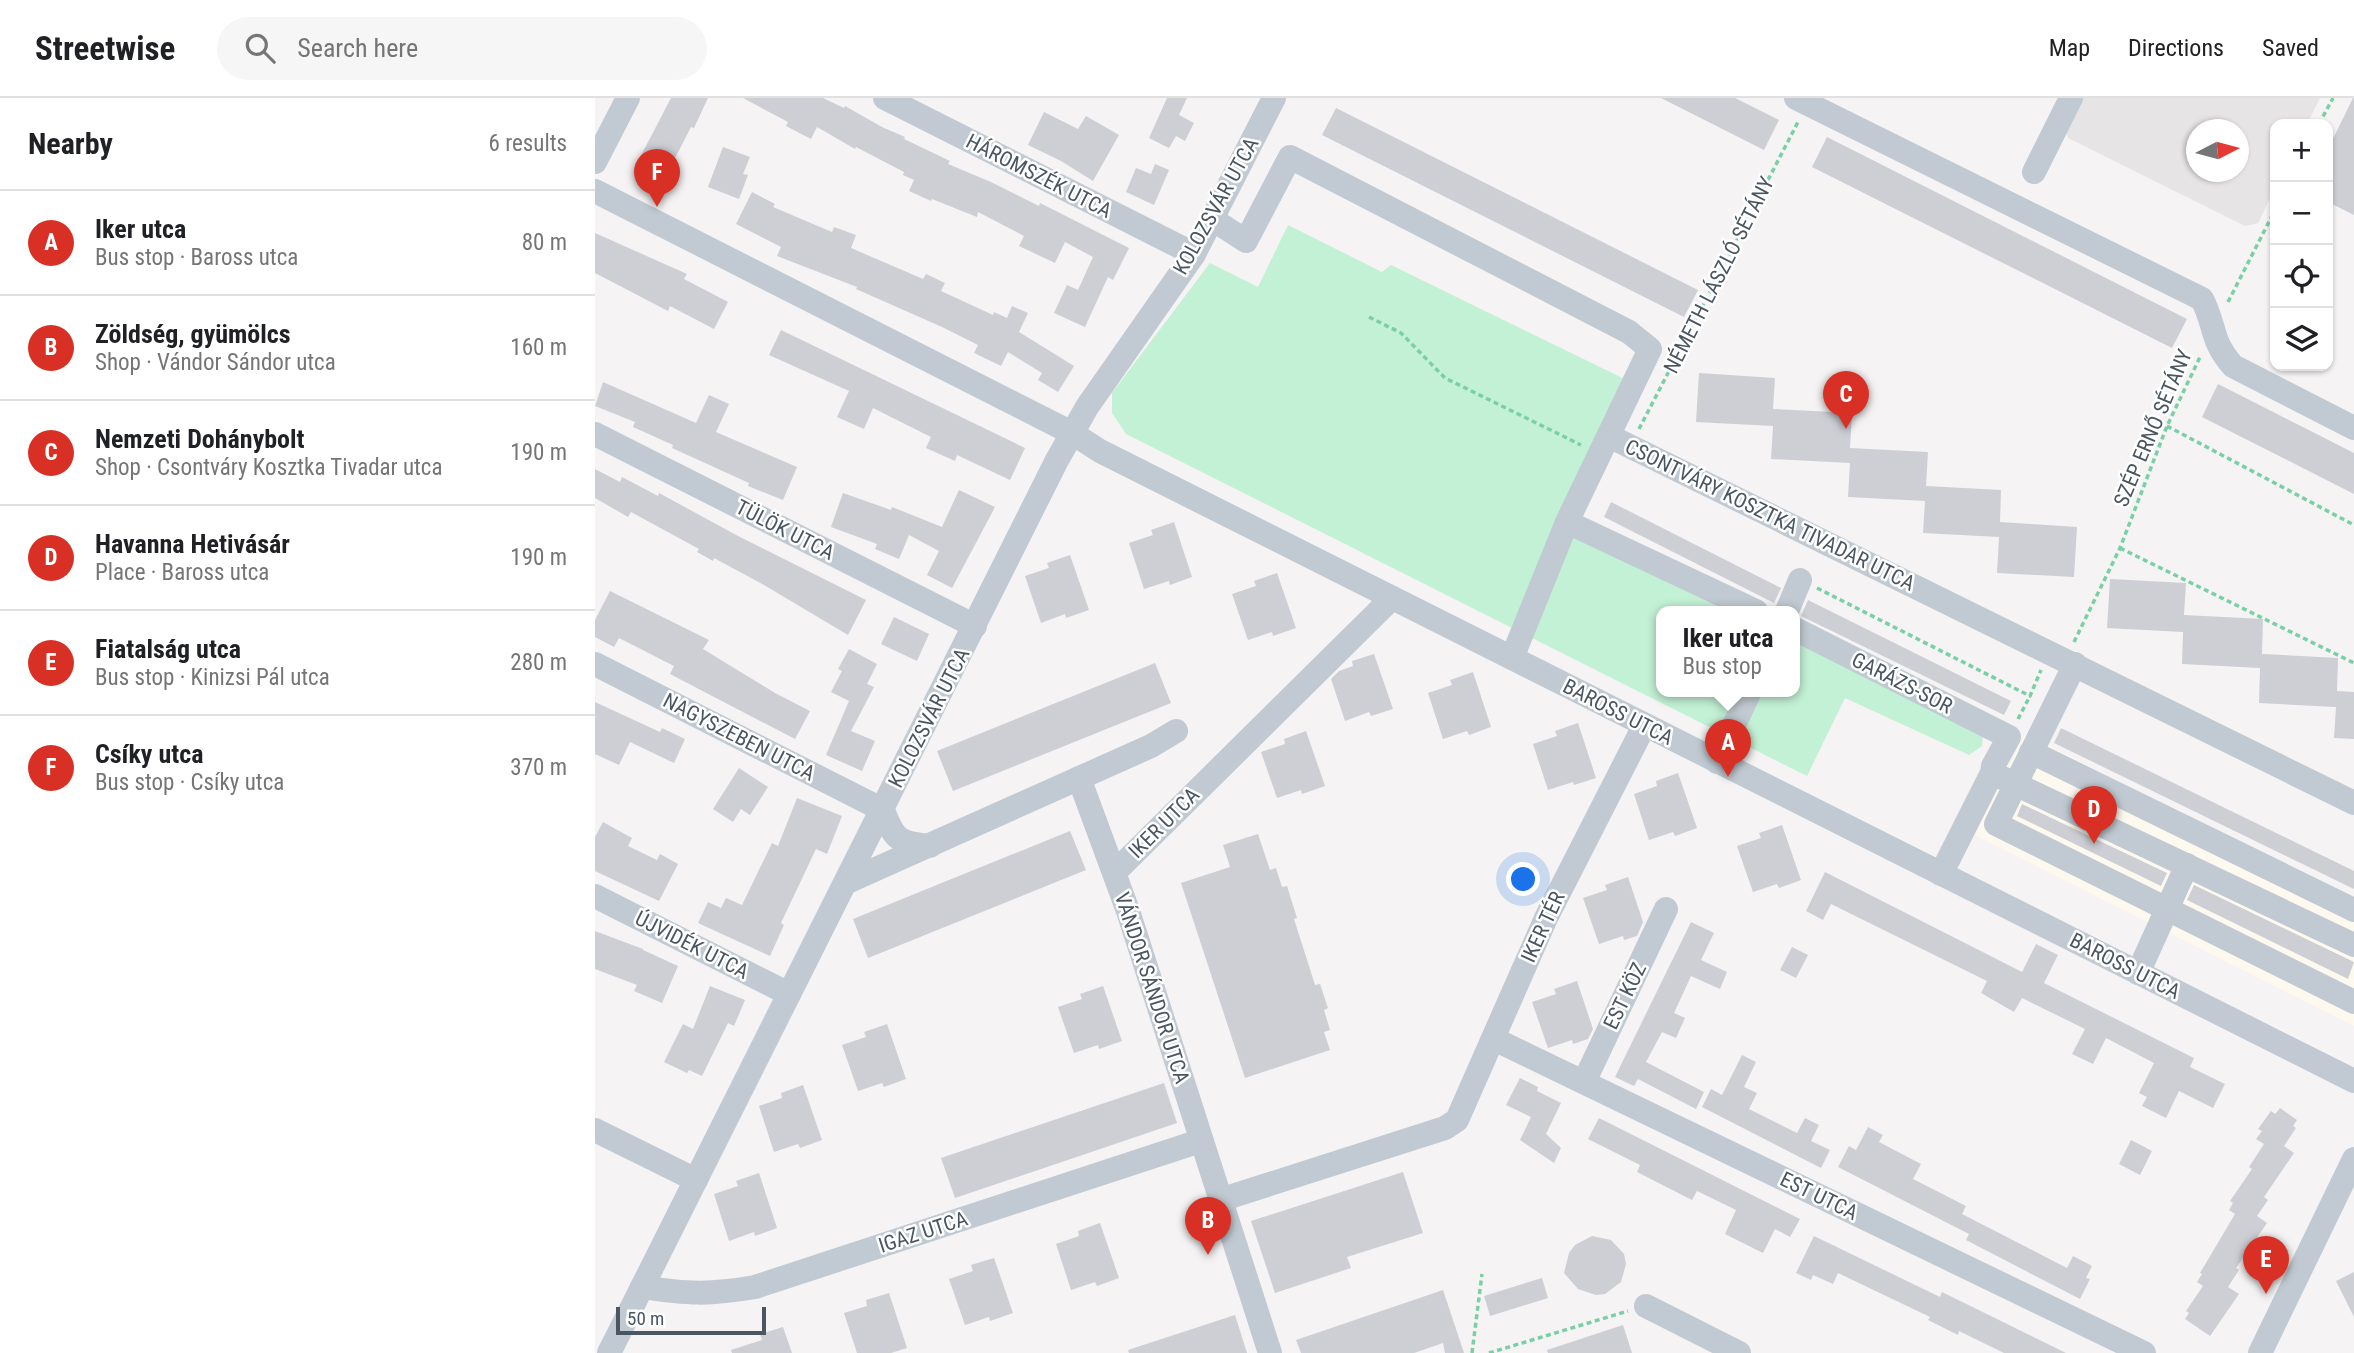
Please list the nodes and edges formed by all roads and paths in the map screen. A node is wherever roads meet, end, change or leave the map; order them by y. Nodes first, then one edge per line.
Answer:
1 (628, 98) edge
2 (885, 98) edge
3 (1274, 98) edge
4 (2071, 98) edge
5 (2333, 98) edge
6 (1801, 101) edge
7 (2322, 119) edge
8 (595, 162) edge
9 (2034, 172) dead end
10 (595, 191) edge
11 (1212, 219) junction
12 (2270, 220) edge
13 (1194, 254) junction
14 (1369, 317) dead end
15 (2212, 332) junction
16 (2167, 426) junction
17 (2354, 428) edge
18 (1072, 433) junction
19 (595, 434) edge
20 (1620, 441) junction
21 (1567, 522) junction
22 (2354, 525) edge
23 (2120, 548) junction
24 (1800, 580) joint
25 (1392, 598) junction
26 (1745, 606) edge
27 (1789, 606) edge
28 (975, 626) junction
29 (1800, 632) edge
30 (1512, 658) junction
31 (2063, 659) junction
32 (2354, 663) edge
33 (595, 664) edge
34 (1747, 697) edge
35 (1644, 726) junction
36 (1176, 732) dead end
37 (2031, 752) junction
38 (1717, 762) junction
39 (1992, 773) junction
40 (1079, 778) junction
41 (2016, 783) junction
42 (2354, 803) edge
43 (883, 810) junction
44 (930, 846) junction
45 (2187, 865) junction
46 (1115, 872) junction
47 (1941, 874) junction
48 (847, 882) junction
49 (595, 896) edge
50 (1666, 909) dead end
51 (2167, 909) junction
52 (2354, 910) edge
53 (2354, 945) edge
54 (2138, 973) junction
55 (789, 994) junction
56 (2354, 1002) edge
57 (1494, 1039) junction
58 (2354, 1081) edge
59 (1584, 1082) junction
60 (595, 1130) edge
61 (1200, 1141) junction
62 (2354, 1159) edge
63 (696, 1180) junction
64 (1220, 1200) junction
65 (1482, 1274) dead end
66 (642, 1287) junction
67 (1646, 1306) joint
68 (609, 1353) edge
69 (1270, 1353) edge
70 (1472, 1353) edge
71 (1489, 1353) edge
72 (1739, 1353) edge
73 (2144, 1353) edge
74 (2260, 1353) edge

1 - 8 street
2 - 13 street, HÁROMSZÉK UTCA
3 - 11 street, KOLOZSVÁR UTCA
4 - 9 street
5 - 7 path
6 - 15 street
6 - 20 path, NÉMETH LÁSZLÓ SÉTÁNY
10 - 18 street, BAROSS UTCA
11 - 13 street, KOLOZSVÁR UTCA
11 - 20 street, CSONTVÁRY KOSZTKA TIVADAR UTCA
12 - 15 path, SZÉP ERNŐ SÉTÁNY
13 - 18 street, KOLOZSVÁR UTCA
14 - 20 path
15 - 16 path, SZÉP ERNŐ SÉTÁNY
15 - 17 street
16 - 22 path
16 - 23 path, SZÉP ERNŐ SÉTÁNY
18 - 25 street, BAROSS UTCA
18 - 28 street, KOLOZSVÁR UTCA
19 - 28 street, TÜLÖK UTCA
20 - 21 street
20 - 31 street, CSONTVÁRY KOSZTKA TIVADAR UTCA
21 - 26 street
21 - 30 street
23 - 31 path, SZÉP ERNŐ SÉTÁNY
23 - 32 path
24 - 27 street
24 - 31 path, SZÉP ERNŐ SÉTÁNY
25 - 30 street, BAROSS UTCA
25 - 46 street, IKER UTCA
28 - 43 street, KOLOZSVÁR UTCA
29 - 39 street, GARÁZS-SOR
30 - 35 street, BAROSS UTCA
31 - 37 street
31 - 42 street, CSONTVÁRY KOSZTKA TIVADAR UTCA
33 - 43 street, NAGYSZEBEN UTCA
34 - 38 street
35 - 38 street, BAROSS UTCA
35 - 57 street, IKER TÉR
36 - 40 street
37 - 41 street
37 - 52 street
38 - 47 street, BAROSS UTCA
39 - 41 street
39 - 47 street
40 - 44 street
40 - 46 street, VÁNDOR SÁNDOR UTCA
41 - 45 street
41 - 51 street
43 - 44 street
43 - 48 street, KOLOZSVÁR UTCA
44 - 48 street
45 - 51 street
45 - 53 street
46 - 61 street, VÁNDOR SÁNDOR UTCA
47 - 54 street, BAROSS UTCA
48 - 55 street, KOLOZSVÁR UTCA
49 - 55 street, ÚJVIDÉK UTCA
50 - 59 street, EST KÖZ
51 - 54 street
51 - 56 street
54 - 58 street, BAROSS UTCA
55 - 63 street, KOLOZSVÁR UTCA
57 - 59 street, EST UTCA
57 - 64 street, IKER TÉR
59 - 73 street, EST UTCA
60 - 63 street
61 - 64 street, VÁNDOR SÁNDOR UTCA
61 - 66 street, IGAZ UTCA
62 - 74 street
63 - 66 street, KOLOZSVÁR UTCA
64 - 69 street, VÁNDOR SÁNDOR UTCA
65 - 70 path
66 - 68 street, KOLOZSVÁR UTCA
67 - 71 path
67 - 72 street

